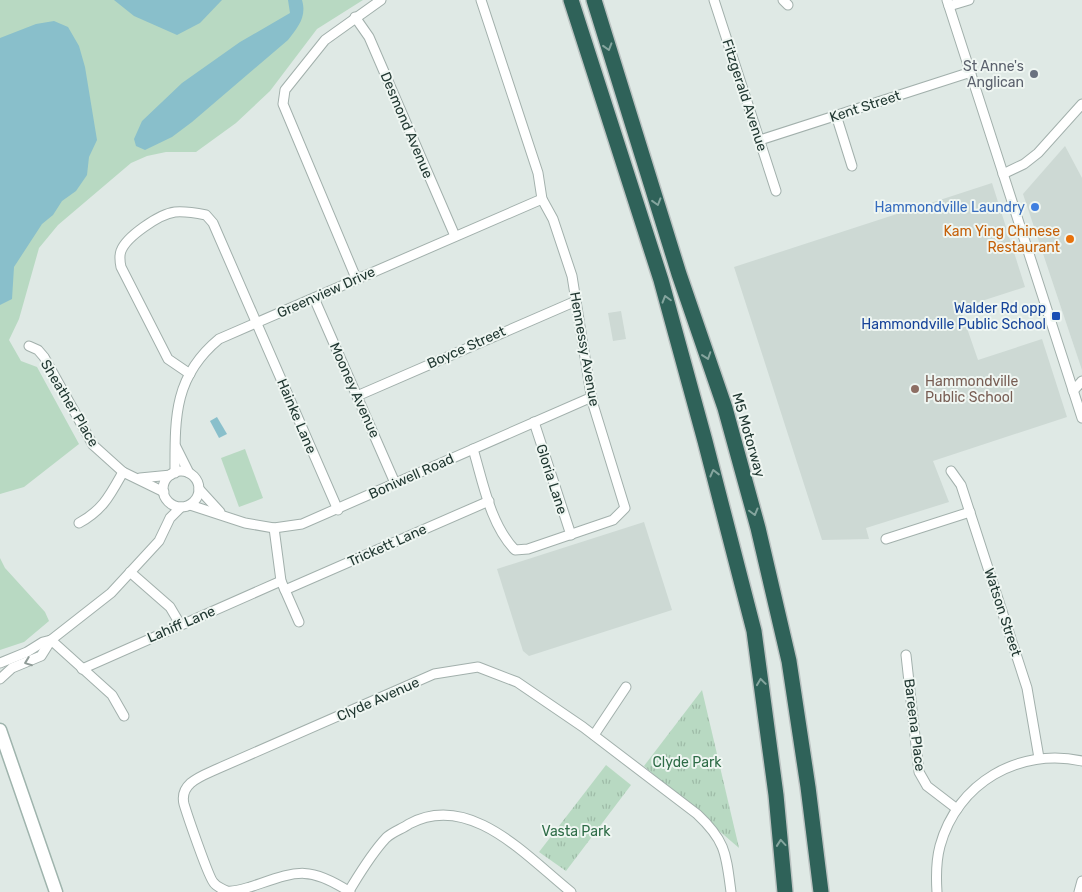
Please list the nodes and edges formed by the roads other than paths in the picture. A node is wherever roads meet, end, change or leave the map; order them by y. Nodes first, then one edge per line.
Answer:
1 (382, 0) edge
2 (481, 0) edge
3 (571, 0) edge
4 (594, 0) edge
5 (714, 0) edge
6 (968, 0) edge
7 (948, 3) edge
8 (355, 17) junction
9 (971, 72) junction
10 (1082, 104) edge
11 (836, 115) junction
12 (760, 140) junction
13 (852, 166) dead end
14 (1003, 174) junction
15 (776, 190) dead end
16 (542, 199) junction
17 (455, 236) junction
18 (356, 278) junction
19 (314, 298) junction
20 (576, 301) junction
21 (256, 322) junction
22 (29, 346) dead end
23 (190, 374) junction
24 (1082, 381) edge
25 (1073, 391) junction
26 (357, 396) junction
27 (592, 397) junction
28 (1082, 418) edge
29 (534, 422) junction
30 (175, 444) junction
31 (473, 449) junction
32 (951, 471) dead end
33 (123, 472) junction
34 (189, 473) junction
35 (173, 474) junction
36 (135, 478) junction
37 (395, 483) junction
38 (199, 489) junction
39 (166, 497) junction
40 (489, 501) junction
41 (185, 506) junction
42 (338, 510) junction
43 (970, 512) junction
44 (225, 517) junction
45 (170, 518) junction
46 (78, 523) dead end
47 (274, 528) junction
48 (571, 535) junction
49 (886, 539) dead end
50 (130, 572) junction
51 (283, 585) junction
52 (299, 622) dead end
53 (180, 624) junction
54 (51, 640) junction
55 (906, 655) dead end
56 (0, 663) edge
57 (82, 669) junction
58 (0, 679) edge
59 (626, 686) dead end
60 (124, 716) dead end
61 (0, 730) edge
62 (594, 735) junction
63 (3, 748) edge
64 (1039, 758) junction
65 (1082, 761) edge
66 (957, 810) junction
67 (1082, 881) edge
68 (56, 892) edge
69 (349, 892) edge
70 (571, 892) edge
71 (731, 892) edge
72 (785, 892) edge
73 (821, 892) edge
74 (936, 892) edge
75 (1079, 892) edge

1 - 8 street
2 - 16 street, Hennessy Avenue
72 -> 3 highway
4 -> 73 highway, M5 Motorway
5 - 12 street, Fitzgerald Avenue
6 - 7 street
7 - 9 street
8 - 17 street, Desmond Avenue
8 - 18 street
9 - 11 street, Kent Street
9 - 14 street
10 - 14 street
11 - 12 street, Kent Street
11 - 13 street
12 - 15 street, Fitzgerald Avenue
14 - 25 street
16 - 17 street, Greenview Drive
16 - 20 street, Hennessy Avenue
17 - 18 street, Greenview Drive
18 - 19 street, Greenview Drive
19 - 21 street, Greenview Drive
19 - 26 street, Mooney Avenue
20 - 26 street, Boyce Street
20 - 27 street, Hennessy Avenue
21 - 23 street, Greenview Drive
21 - 23 street, Hainke Lane
21 - 42 street, Hainke Lane
22 - 33 street, Sheather Place
23 - 30 street, Greenview Drive
24 - 25 street
25 - 28 street
26 - 37 street, Mooney Avenue
27 - 29 street, Boniwell Road
27 - 48 street, Hennessy Avenue
29 - 31 street, Boniwell Road
29 - 48 street, Gloria Lane
30 - 34 street, Greenview Drive
30 - 35 street, Greenview Drive
31 - 37 street, Boniwell Road
31 - 40 street, Hennessy Avenue
32 - 43 street, Watson Street
33 - 36 street, Sheather Place
33 - 46 street
34 - 35 street
34 - 38 street
35 - 36 street, Sheather Place
35 - 39 street
36 - 39 street, Sheather Place
37 - 42 street, Boniwell Road
38 - 41 street
38 - 44 street
39 - 41 street
39 - 45 street
40 - 48 street, Hennessy Avenue
40 - 51 street, Trickett Lane
41 - 44 street, Boniwell Road
41 - 45 street
42 - 47 street, Boniwell Road
43 - 49 street
43 - 64 street, Watson Street
44 - 47 street, Boniwell Road
45 - 50 street
47 - 51 street
50 - 53 street
50 - 54 street
51 - 52 street
51 - 53 street, Lahiff Lane
53 - 57 street, Lahiff Lane
54 - 56 street
54 - 57 street
54 -> 58 street
55 - 66 street, Bareena Place
57 - 60 street
59 - 62 street
61 - 63 street
62 - 69 street, Clyde Avenue
62 - 71 street, Clyde Avenue
63 - 68 street
64 - 65 street
64 - 66 street
66 - 74 street
67 - 75 street
69 - 70 street

